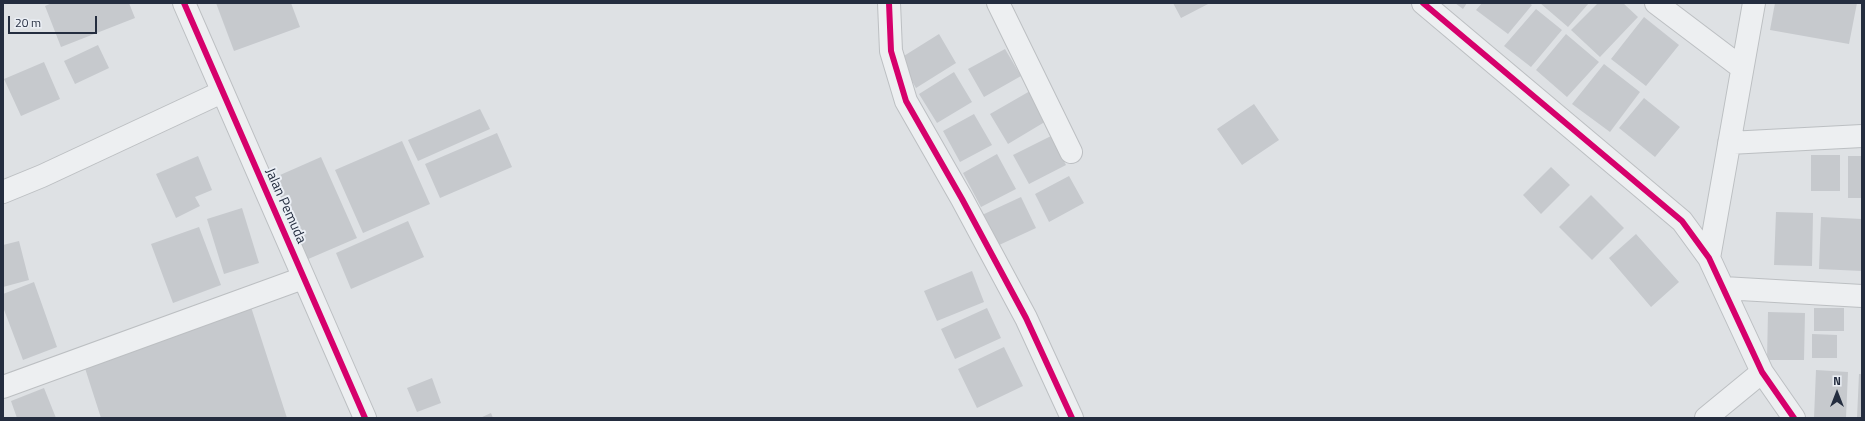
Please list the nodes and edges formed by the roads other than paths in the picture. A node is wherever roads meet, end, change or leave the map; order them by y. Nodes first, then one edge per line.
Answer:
1 (184, 3) edge
2 (889, 3) edge
3 (998, 3) edge
4 (1423, 3) edge
5 (1656, 3) edge
6 (1754, 3) edge
7 (1742, 68) junction
8 (222, 92) junction
9 (1862, 136) edge
10 (1729, 143) junction
11 (1071, 152) dead end
12 (3, 192) edge
13 (1709, 258) junction
14 (303, 278) junction
15 (1723, 288) junction
16 (1862, 296) edge
17 (1762, 372) junction
18 (3, 387) edge
19 (365, 418) edge
20 (1072, 418) edge
21 (1706, 418) edge
22 (1794, 418) edge

1 - 8 street, Jalan Pemuda
2 - 20 street
3 - 11 street
4 - 13 street
5 - 7 street
6 - 7 street
7 - 10 street
8 - 12 street
8 - 14 street, Jalan Pemuda
9 - 10 street
10 - 13 street
13 - 15 street
14 - 18 street
14 - 19 street, Jalan Pemuda
15 - 16 street
15 - 17 street
17 - 21 street
17 - 22 street

